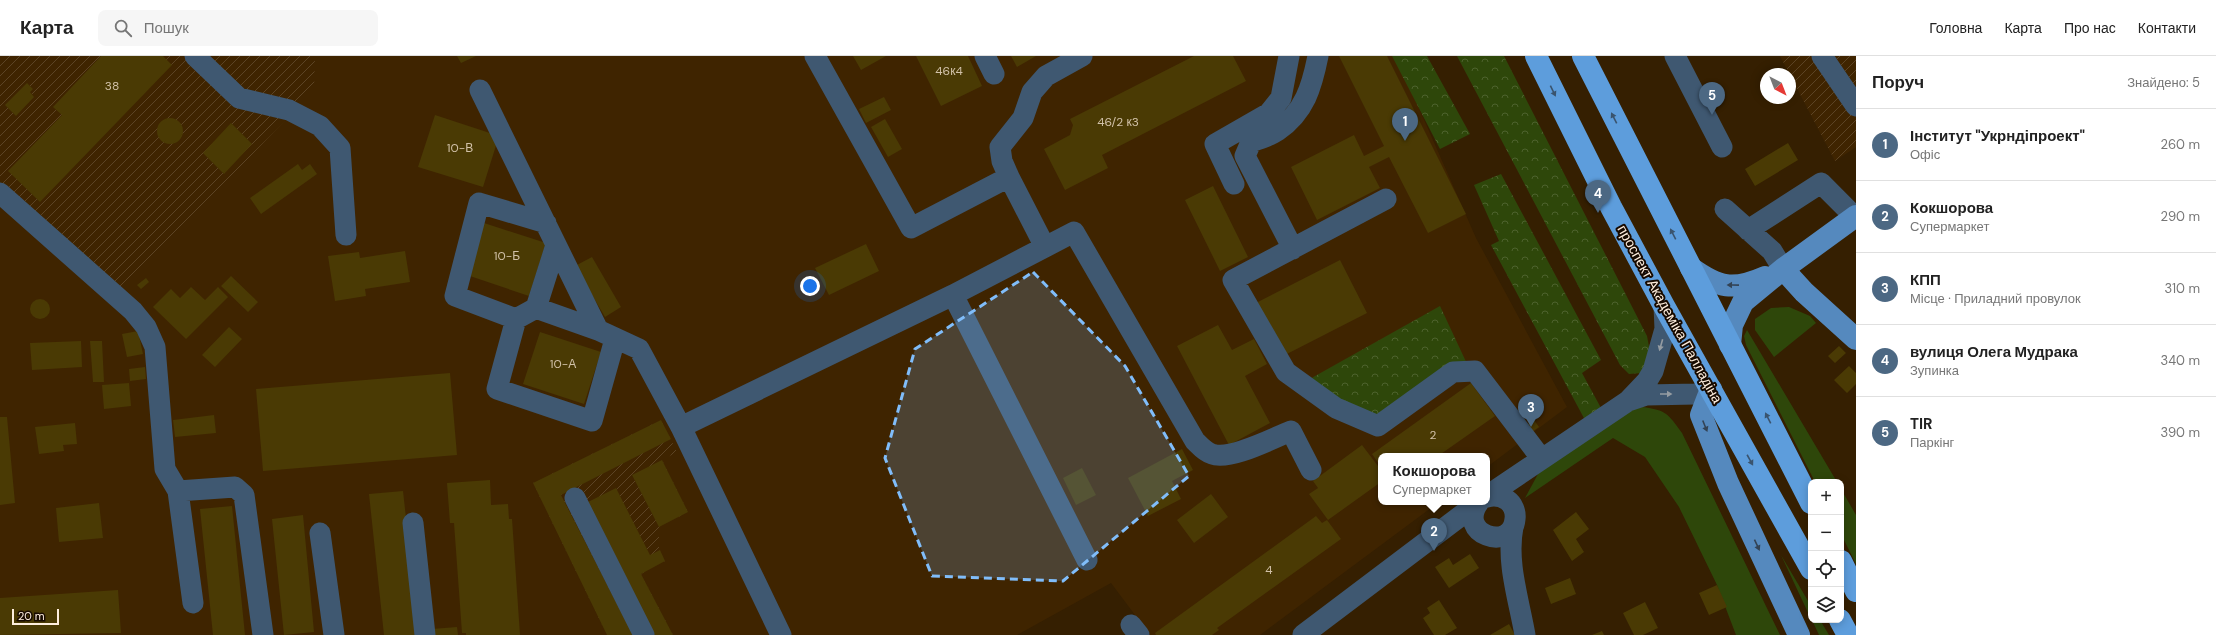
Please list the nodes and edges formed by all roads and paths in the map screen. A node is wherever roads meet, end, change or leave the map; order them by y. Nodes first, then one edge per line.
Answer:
1 (195, 56) edge
2 (815, 56) edge
3 (1082, 56) edge
4 (1289, 56) edge
5 (1318, 56) edge
6 (1536, 56) edge
7 (1583, 56) edge
8 (1675, 56) edge
9 (1822, 56) edge
10 (480, 90) dead end
11 (1856, 106) edge
12 (1722, 147) dead end
13 (1009, 177) junction
14 (1234, 184) dead end
15 (0, 193) edge
16 (1386, 199) dead end
17 (1725, 209) dead end
18 (1855, 217) edge
19 (546, 224) junction
20 (1748, 230) junction
21 (346, 235) dead end
22 (556, 245) junction
23 (1045, 247) junction
24 (1293, 248) junction
25 (1691, 268) junction
26 (1783, 269) junction
27 (953, 295) junction
28 (1664, 306) junction
29 (536, 308) junction
30 (516, 319) junction
31 (607, 334) junction
32 (1856, 338) edge
33 (1730, 345) junction
34 (1711, 389) junction
35 (1628, 400) junction
36 (681, 427) junction
37 (1542, 458) junction
38 (1311, 470) dead end
39 (1524, 471) junction
40 (178, 491) junction
41 (1490, 495) edge
42 (1490, 496) edge
43 (1808, 497) edge
44 (575, 498) dead end
45 (1475, 505) edge
46 (1478, 505) edge
47 (1514, 518) junction
48 (413, 523) dead end
49 (320, 533) dead end
50 (1484, 535) junction
51 (1428, 541) junction
52 (1511, 559) junction
53 (1087, 560) dead end
54 (1808, 564) edge
55 (1844, 567) edge
56 (1856, 591) edge
57 (193, 604) dead end
58 (1842, 623) edge
59 (262, 635) edge
60 (334, 635) edge
61 (425, 635) edge
62 (644, 635) edge
63 (781, 635) edge
64 (1303, 635) edge
65 (1525, 635) edge
66 (1799, 635) edge
67 (1848, 635) edge

1 - 21 street
2 - 13 street
3 - 13 street
4 - 14 street
5 - 24 street
6 -> 28 highway, проспект Академіка Палладіна
25 -> 7 highway
8 - 12 street
9 - 11 street
10 - 19 street
13 - 23 street
15 - 40 street
16 - 24 street
17 - 20 street
18 - 20 street
18 - 26 main road
19 - 22 street
19 - 30 street
20 - 26 street
22 - 29 street
22 - 31 street
23 - 27 street
23 - 38 street
24 - 37 street
26 -> 25 main road
25 - 33 highway
26 - 32 main road
26 - 33 main road
27 - 36 street
27 - 53 street
28 - 34 highway, проспект Академіка Палладіна
28 -> 35 street
29 - 30 street
29 - 31 street
30 - 31 street
31 - 36 street
43 -> 33 highway
35 -> 34 street
34 -> 54 highway, проспект Академіка Палладіна
34 -> 66 main road
35 - 37 street
36 - 63 street
37 - 39 street
39 - 41 street
39 - 47 street
40 - 57 street
40 - 59 street
42 - 47 street
44 - 62 street
45 - 51 street
46 - 50 street
47 - 50 street
47 - 52 street
48 - 61 street
49 - 60 street
50 - 51 street
50 - 52 street
51 - 64 street
52 - 65 street
55 - 56 highway
58 - 67 highway

